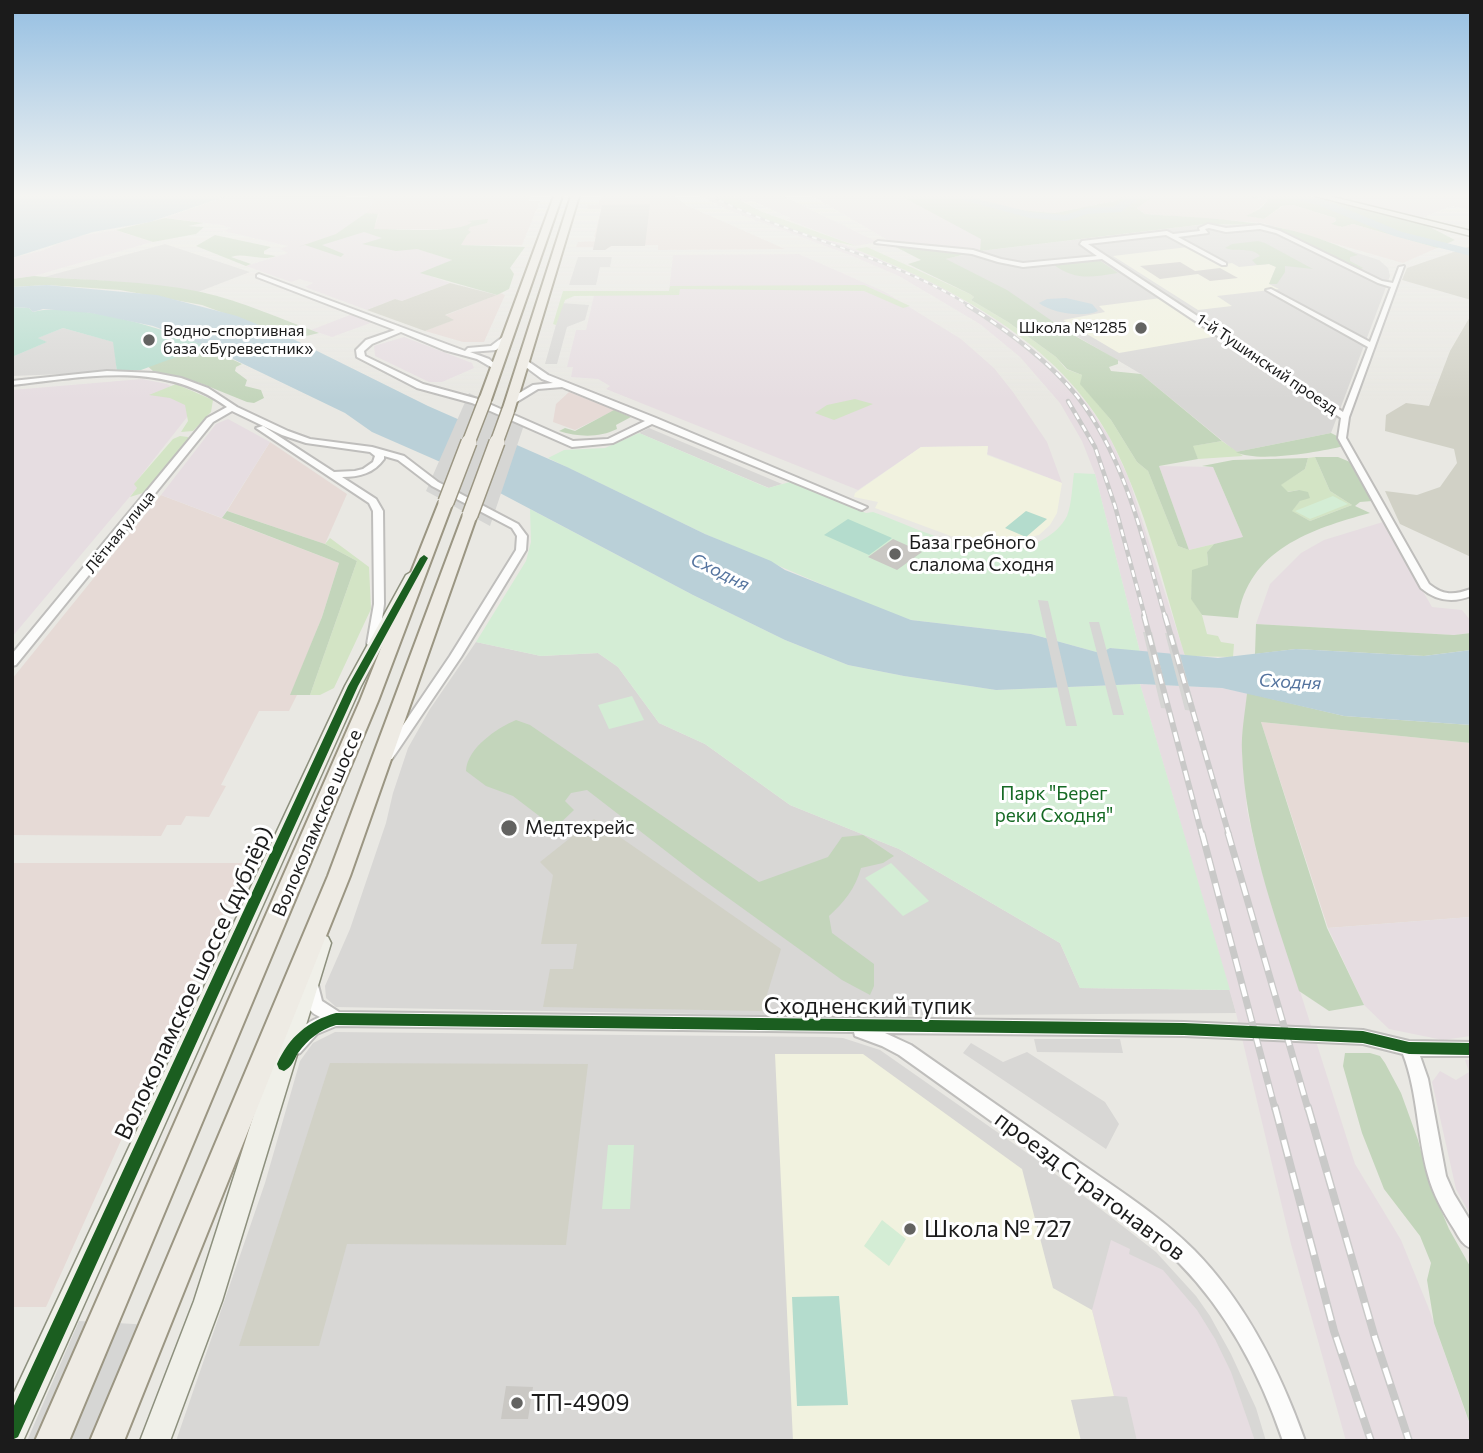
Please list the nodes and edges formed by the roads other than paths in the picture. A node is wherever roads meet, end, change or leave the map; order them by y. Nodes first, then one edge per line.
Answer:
1 (534, 264) edge
2 (554, 264) edge
3 (1016, 264) edge
4 (1035, 264) edge
5 (1113, 264) edge
6 (1343, 264) edge
7 (1402, 267) dead end
8 (259, 276) dead end
9 (1395, 286) junction
10 (1269, 290) dead end
11 (401, 330) junction
12 (507, 338) junction
13 (443, 346) junction
14 (1371, 346) junction
15 (523, 362) junction
16 (496, 368) junction
17 (12, 383) edge
18 (577, 389) junction
19 (510, 406) junction
20 (232, 408) junction
21 (1345, 417) junction
22 (653, 420) junction
23 (349, 447) junction
24 (371, 450) junction
25 (321, 458) junction
26 (333, 474) junction
27 (862, 507) dead end
28 (424, 558) junction
29 (1471, 592) edge
30 (370, 655) junction
31 (12, 662) edge
32 (378, 771) junction
33 (339, 876) junction
34 (310, 981) junction
35 (336, 1019) junction
36 (847, 1027) junction
37 (1409, 1048) junction
38 (1471, 1049) edge
39 (284, 1064) junction
40 (1471, 1238) edge
41 (102, 1322) joint
42 (12, 1431) edge
43 (52, 1441) edge
44 (107, 1441) edge
45 (155, 1441) edge
46 (1294, 1441) edge

1 - 12 main road, Волоколамское шоссе
2 - 15 main road, Волоколамское шоссе
3 - 4 street
5 - 21 street, 1-й Тушинский проезд
6 - 9 street
7 - 9 street
8 - 11 street
9 - 14 street
10 - 14 street
11 - 13 street
11 - 22 street
12 - 13 street
12 - 16 main road, Волоколамское шоссе
13 - 16 street
14 - 21 street
15 - 18 street
15 - 19 main road, Волоколамское шоссе
16 - 28 main road, Волоколамское шоссе, bridge
17 - 20 street
18 - 19 street
18 - 22 street
19 - 32 main road, Волоколамское шоссе, bridge
20 - 23 street
20 - 25 street
20 - 31 street, Лётная улица
21 - 29 street
22 - 27 street
23 - 24 street
23 - 25 street
24 - 26 street
24 - 32 street
25 - 26 street
26 - 30 street
28 - 30 street, Волоколамское шоссе (дублёр)
28 - 41 main road, Волоколамское шоссе
30 - 42 street, Волоколамское шоссе (дублёр)
32 - 33 main road, Волоколамское шоссе
33 - 34 street
33 - 44 main road, Волоколамское шоссе
34 - 35 street
34 - 39 street
35 - 36 street, Сходненский тупик
35 - 39 street, Сходненский тупик
36 - 37 street, Сходненский тупик
36 - 46 street, проезд Стратонавтов
37 - 38 street, Сходненский тупик
37 - 40 street
39 - 45 street
41 - 43 main road, Волоколамское шоссе

